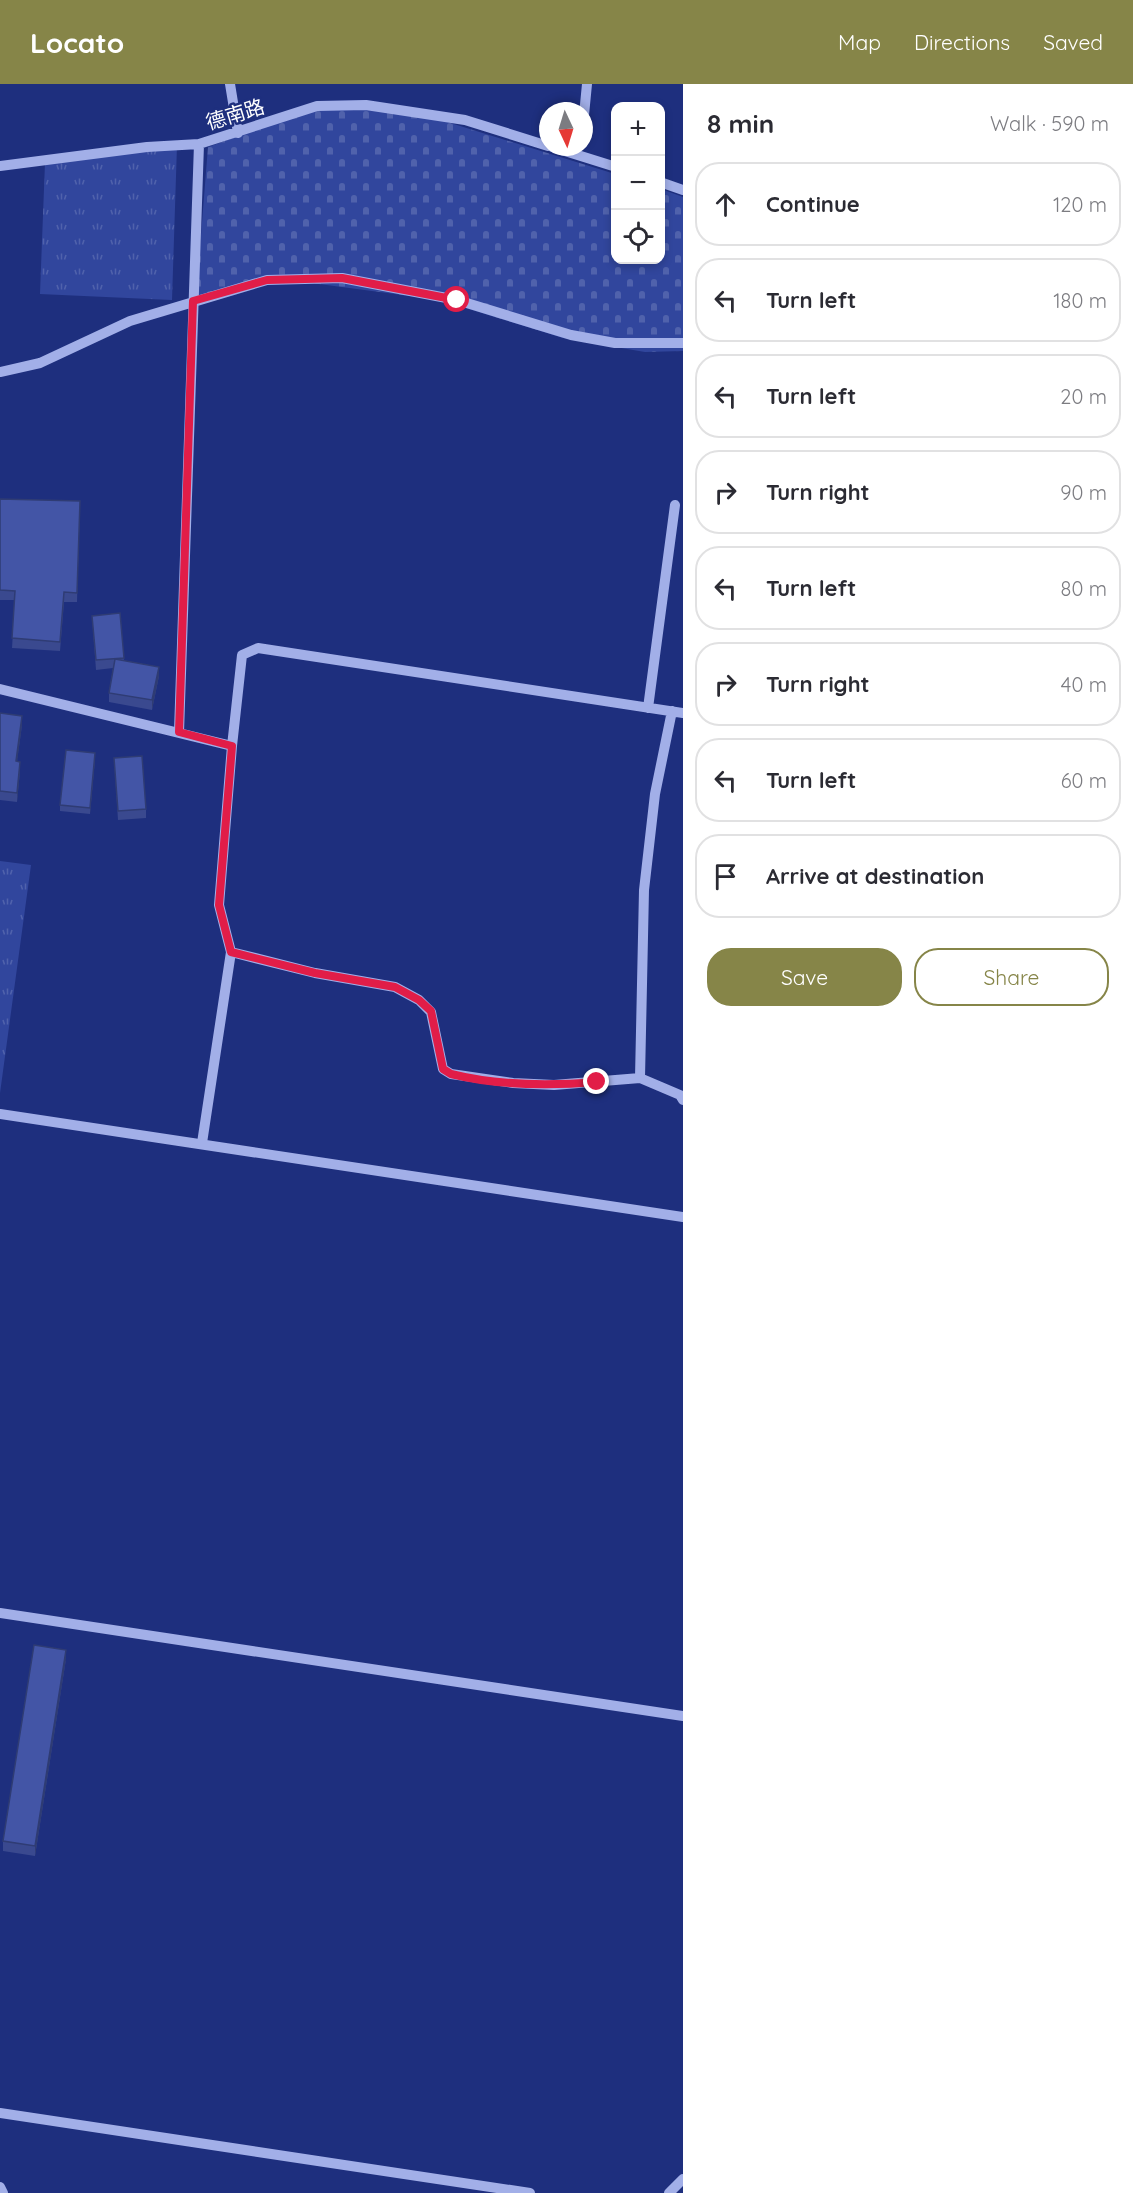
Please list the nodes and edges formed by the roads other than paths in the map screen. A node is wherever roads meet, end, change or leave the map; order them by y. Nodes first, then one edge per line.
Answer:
1 (231, 84) edge
2 (587, 84) edge
3 (585, 102) edge
4 (238, 133) junction
5 (539, 143) edge
6 (199, 144) junction
7 (591, 156) edge
8 (611, 165) edge
9 (0, 166) edge
10 (665, 184) edge
11 (683, 190) edge
12 (193, 301) junction
13 (683, 343) edge
14 (0, 372) edge
15 (675, 505) dead end
16 (0, 690) edge
17 (648, 708) junction
18 (678, 712) edge
19 (179, 732) junction
20 (232, 746) junction
21 (231, 952) junction
22 (640, 1078) junction
23 (683, 1100) edge
24 (0, 1114) edge
25 (202, 1143) junction
26 (683, 1217) edge
27 (0, 1613) edge
28 (683, 1716) edge
29 (0, 2113) edge
30 (683, 2179) edge
31 (0, 2187) edge
32 (3, 2193) edge
33 (530, 2193) edge
34 (669, 2193) edge

1 - 4 street
2 - 3 street
4 - 5 street, 德南路
4 - 6 street, 德南路
6 - 9 street, 德南路
6 - 12 street
7 - 8 street
10 - 11 street
12 - 13 street
12 - 14 street
12 - 19 street
15 - 17 street
16 - 19 street
17 - 18 street
17 - 20 street
18 - 22 street
19 - 20 street
20 - 21 street
21 - 22 street
21 - 25 street
22 - 23 street
24 - 25 street
25 - 26 street
27 - 28 street
29 - 33 street
30 - 34 street
31 - 32 street

